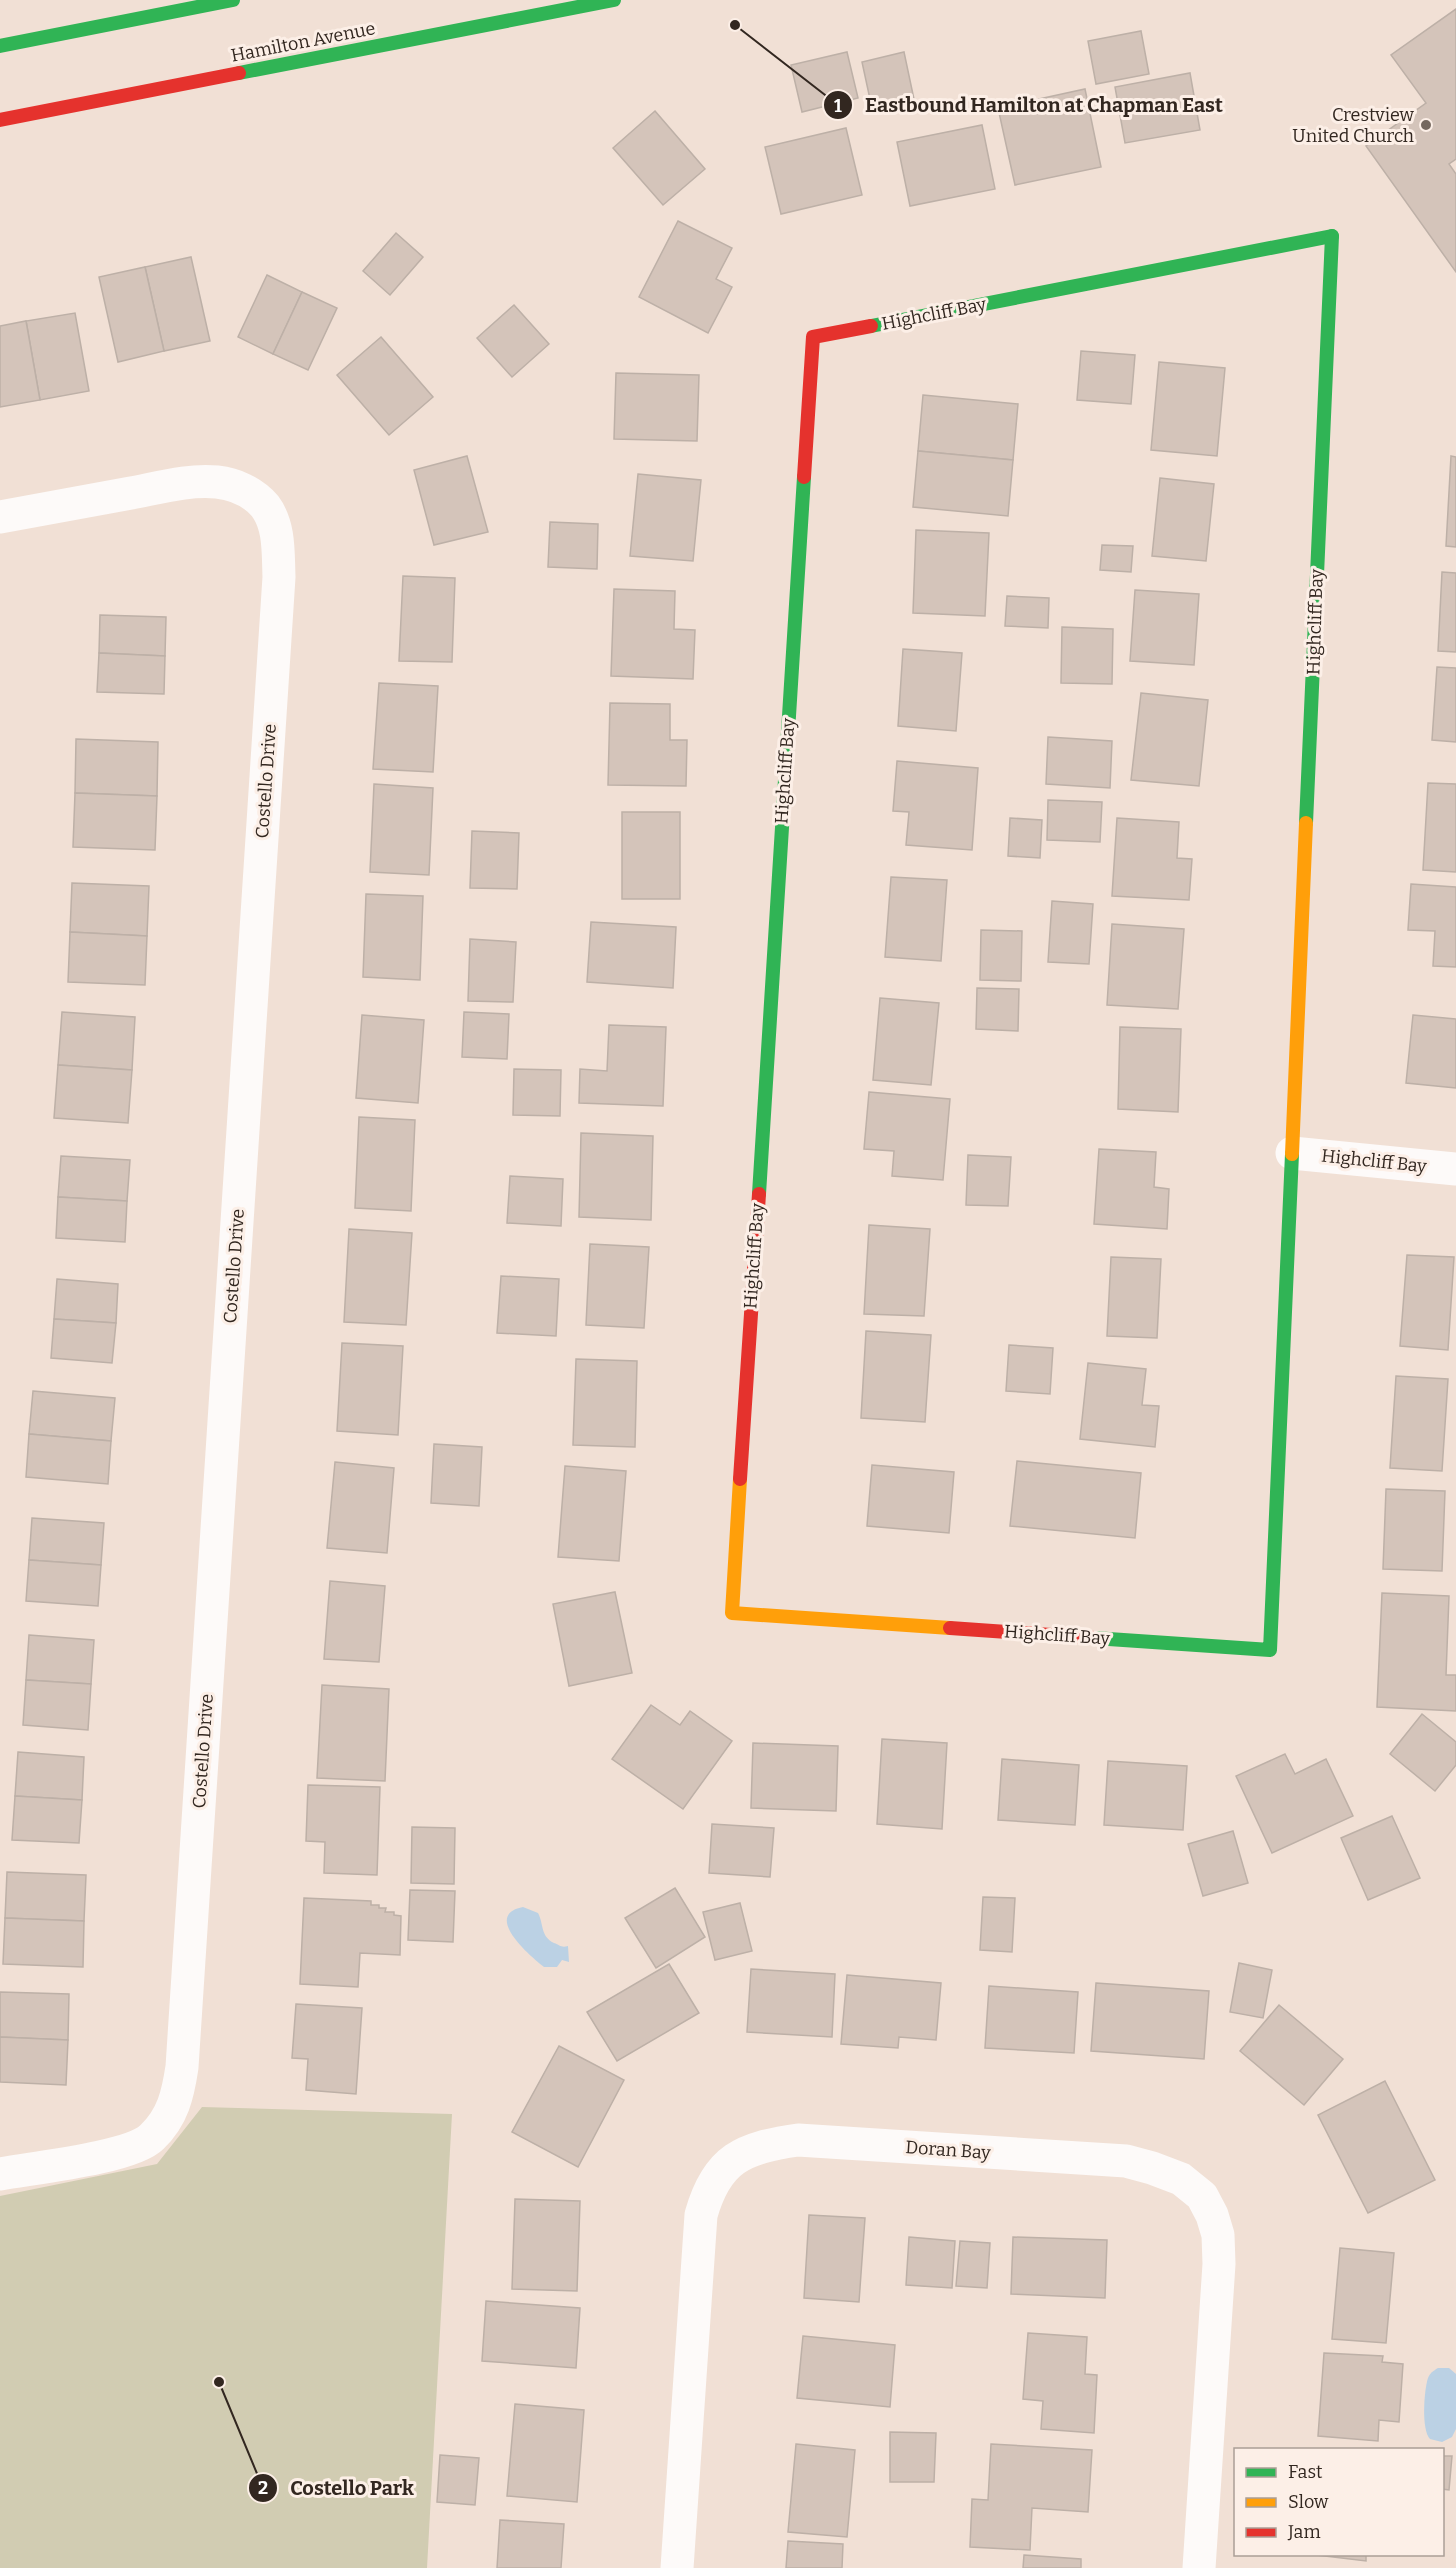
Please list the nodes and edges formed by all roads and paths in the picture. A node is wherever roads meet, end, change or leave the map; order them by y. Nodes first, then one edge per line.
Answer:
1 (233, 0) edge
2 (614, 0) edge
3 (0, 46) edge
4 (0, 120) edge
5 (0, 517) edge
6 (1292, 1153) junction
7 (1456, 1169) edge
8 (0, 2174) edge
9 (676, 2568) edge
10 (1199, 2568) edge

1 - 3 street
2 - 4 street, Hamilton Avenue
5 - 8 street, Costello Drive
6 - 6 street, Highcliff Bay
6 - 7 street, Highcliff Bay
9 - 10 street, Doran Bay

